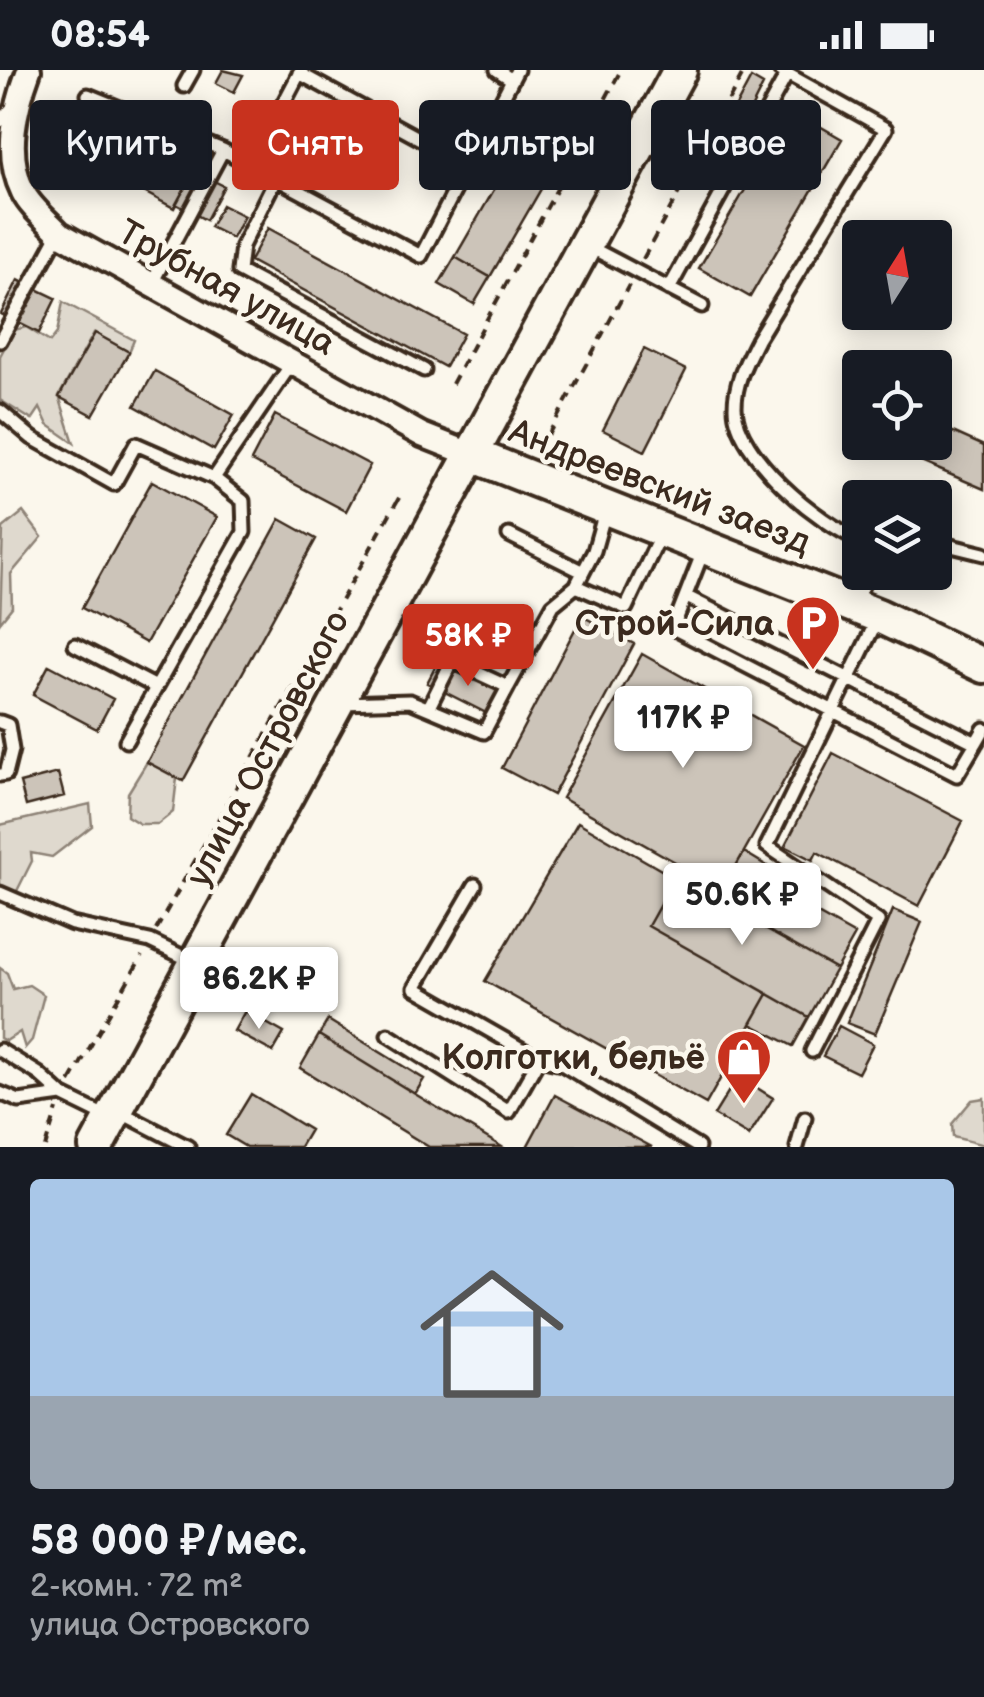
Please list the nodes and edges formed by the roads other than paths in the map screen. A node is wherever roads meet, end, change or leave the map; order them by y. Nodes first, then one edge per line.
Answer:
1 (29, 70) edge
2 (193, 70) edge
3 (496, 70) edge
4 (680, 70) edge
5 (810, 70) edge
6 (300, 72) edge
7 (783, 72) edge
8 (515, 75) edge
9 (803, 83) junction
10 (184, 86) dead end
11 (88, 95) dead end
12 (285, 100) edge
13 (502, 100) edge
14 (18, 102) junction
15 (0, 121) edge
16 (419, 138) edge
17 (223, 150) junction
18 (232, 154) edge
19 (6, 168) edge
20 (270, 190) edge
21 (298, 190) edge
22 (455, 190) edge
23 (59, 233) junction
24 (584, 244) junction
25 (150, 285) junction
26 (668, 288) junction
27 (702, 306) dead end
28 (0, 341) edge
29 (292, 363) junction
30 (424, 370) dead end
31 (0, 411) edge
32 (470, 454) junction
33 (214, 478) junction
34 (606, 508) junction
35 (664, 528) junction
36 (842, 532) edge
37 (508, 535) dead end
38 (706, 545) junction
39 (952, 546) edge
40 (984, 554) edge
41 (583, 572) junction
42 (576, 586) junction
43 (867, 590) edge
44 (687, 597) junction
45 (390, 602) junction
46 (866, 611) junction
47 (74, 645) dead end
48 (452, 661) junction
49 (984, 666) edge
50 (848, 678) junction
51 (508, 686) junction
52 (156, 687) junction
53 (338, 702) junction
54 (429, 708) junction
55 (833, 711) junction
56 (0, 722) edge
57 (984, 729) edge
58 (126, 741) dead end
59 (976, 742) junction
60 (0, 776) edge
61 (476, 886) dead end
62 (0, 893) edge
63 (196, 963) junction
64 (388, 1035) dead end
65 (0, 1050) edge
66 (812, 1051) dead end
67 (539, 1059) junction
68 (0, 1093) edge
69 (62, 1096) junction
70 (805, 1118) dead end
71 (108, 1125) edge
72 (188, 1147) edge
73 (698, 1147) edge
74 (797, 1147) edge

1 - 14 street, Трубная улица
2 - 10 lane
3 - 8 lane
4 - 24 main road, улица Островского
5 - 9 lane
6 - 12 lane
6 - 16 lane
7 - 9 lane
7 - 26 lane
8 - 13 lane
9 - 36 lane
11 - 17 lane
14 - 15 lane
14 - 19 street, Трубная улица
17 - 18 lane
17 - 25 lane
19 - 23 street, Трубная улица
20 - 30 lane
21 - 22 lane
23 - 25 street, Трубная улица
23 - 28 lane
24 - 26 lane
24 - 32 main road, улица Островского
25 - 29 street, Трубная улица
26 - 27 lane
29 - 32 street, Трубная улица
29 - 33 lane
31 - 33 lane
32 - 34 main road, Андреевский заезд
32 - 45 main road, улица Островского
33 - 52 lane
34 - 35 main road, Андреевский заезд
34 - 41 lane
35 - 38 main road, Андреевский заезд
35 - 42 lane
37 - 41 lane
38 - 44 lane
38 - 46 main road, Андреевский заезд
39 - 40 lane
41 - 42 lane
42 - 51 lane
43 - 46 lane
44 - 50 lane
44 - 55 lane
45 - 48 lane
45 - 53 main road, улица Островского
46 - 49 main road, Андреевский заезд
46 - 50 lane
47 - 52 lane
48 - 51 lane
48 - 54 lane
50 - 55 lane
50 - 59 lane
51 - 54 lane
52 - 58 lane
53 - 54 lane
53 - 63 main road, улица Островского
55 - 59 lane
55 - 66 lane
56 - 60 lane
57 - 59 lane
61 - 67 lane
62 - 63 lane
63 - 71 main road, улица Островского
64 - 67 lane
65 - 69 lane
67 - 73 lane
68 - 69 lane
69 - 71 lane
70 - 74 lane
71 - 72 lane

